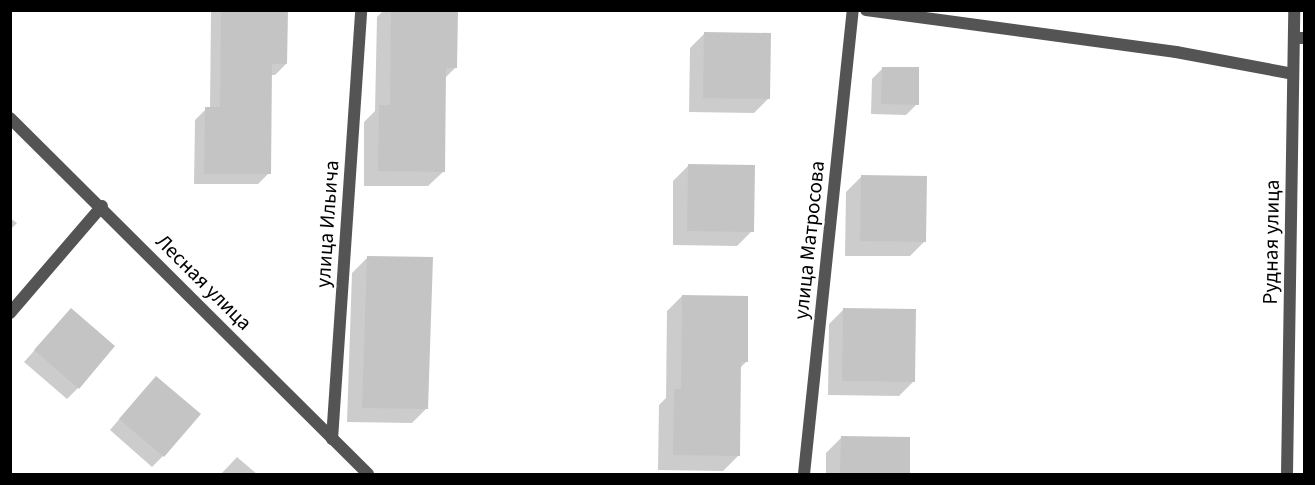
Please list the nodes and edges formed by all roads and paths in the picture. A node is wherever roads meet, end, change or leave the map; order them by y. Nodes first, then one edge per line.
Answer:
1 (361, 10) edge
2 (853, 10) edge
3 (866, 10) edge
4 (1294, 10) edge
5 (1299, 38) edge
6 (1293, 74) junction
7 (10, 118) edge
8 (102, 206) junction
9 (10, 313) edge
10 (332, 439) junction
11 (368, 474) edge
12 (804, 474) edge
13 (1287, 474) edge

1 - 10 street, улица Ильича
2 - 12 street, улица Матросова
3 - 6 street
4 - 5 street, Рудная улица
5 - 6 street, Рудная улица
6 - 13 street, Рудная улица
7 - 8 street, Лесная улица
8 - 9 street
8 - 10 street, Лесная улица
10 - 11 street, Лесная улица

